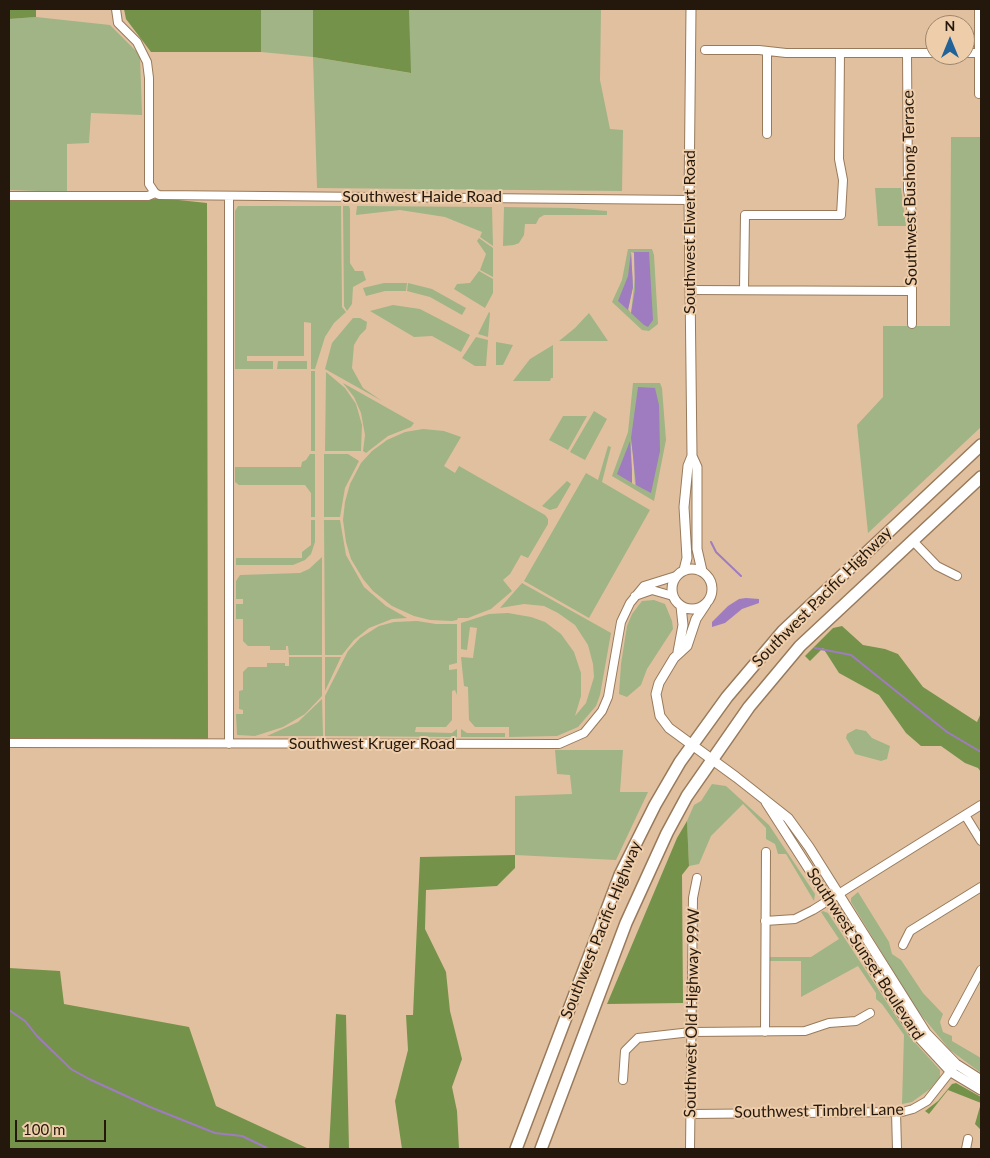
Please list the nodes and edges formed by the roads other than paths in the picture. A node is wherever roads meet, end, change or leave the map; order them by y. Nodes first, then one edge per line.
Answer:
1 (116, 9) edge
2 (691, 9) edge
3 (979, 9) edge
4 (705, 50) dead end
5 (767, 51) junction
6 (840, 53) junction
7 (907, 53) junction
8 (925, 53) edge
9 (980, 53) edge
10 (979, 94) dead end
11 (767, 134) dead end
12 (155, 193) junction
13 (9, 196) edge
14 (228, 196) junction
15 (689, 200) junction
16 (744, 289) junction
17 (690, 290) junction
18 (912, 291) junction
19 (912, 324) dead end
20 (981, 444) edge
21 (692, 456) junction
22 (981, 477) edge
23 (913, 541) junction
24 (702, 571) junction
25 (680, 573) junction
26 (957, 576) dead end
27 (635, 596) junction
28 (673, 596) junction
29 (706, 604) junction
30 (681, 606) junction
31 (678, 652) junction
32 (9, 743) edge
33 (229, 744) junction
34 (692, 745) junction
35 (712, 759) junction
36 (766, 802) junction
37 (981, 805) edge
38 (965, 815) junction
39 (981, 841) edge
40 (766, 852) dead end
41 (697, 878) dead end
42 (981, 887) edge
43 (838, 894) junction
44 (829, 899) junction
45 (765, 921) junction
46 (902, 945) dead end
47 (981, 970) edge
48 (870, 1013) dead end
49 (953, 1022) dead end
50 (691, 1032) junction
51 (765, 1032) junction
52 (953, 1068) junction
53 (623, 1080) dead end
54 (981, 1080) edge
55 (981, 1090) edge
56 (896, 1112) junction
57 (691, 1114) junction
58 (968, 1138) dead end
59 (516, 1149) edge
60 (541, 1149) edge
61 (690, 1149) edge
62 (896, 1149) edge
63 (966, 1149) edge

1 - 12 street
2 - 15 main road, Southwest Elwert Road
3 - 9 street
4 - 5 street
5 - 6 street
5 - 11 street
6 - 7 street
6 - 16 street
7 - 8 street
7 - 18 street, Southwest Bushong Terrace
9 - 10 street
12 - 13 street, Southwest Haide Road
12 - 14 street, Southwest Haide Road
14 - 15 street, Southwest Haide Road
14 - 33 street
15 - 17 main road, Southwest Elwert Road
16 - 17 street
16 - 18 street
17 - 21 main road, Southwest Elwert Road
18 - 19 street, Southwest Bushong Terrace
20 - 34 highway, Southwest Pacific Highway
21 - 24 main road, Southwest Elwert Road
21 - 25 main road, Southwest Elwert Road
22 - 23 highway, Southwest Pacific Highway
23 - 26 street
23 - 35 highway, Southwest Pacific Highway
24 - 25 main road
24 - 29 main road
25 - 27 street, Southwest Kruger Road
25 - 28 main road
27 - 28 street
27 - 33 street, Southwest Kruger Road
28 - 30 main road
29 - 30 main road
29 - 31 main road
30 - 31 main road
31 - 34 main road
32 - 33 street, Southwest Kruger Road
34 - 35 main road, Southwest Sunset Boulevard
34 - 59 highway, Southwest Pacific Highway
35 - 36 main road, Southwest Sunset Boulevard
35 - 60 highway, Southwest Pacific Highway
36 - 43 main road, Southwest Sunset Boulevard
36 - 44 main road, Southwest Sunset Boulevard
37 - 38 street
38 - 39 street
38 - 43 street
40 - 45 street
41 - 50 street, Southwest Old Highway 99W
42 - 46 street
43 - 44 street
43 - 52 main road, Southwest Sunset Boulevard
44 - 45 street
44 - 52 main road, Southwest Sunset Boulevard
45 - 51 street
47 - 49 street
48 - 51 street
50 - 51 street
50 - 53 street
50 - 57 street, Southwest Old Highway 99W
52 - 54 main road, Southwest Sunset Boulevard
52 - 55 main road, Southwest Sunset Boulevard
52 - 56 street, Southwest Timbrel Lane
56 - 57 street, Southwest Timbrel Lane
56 - 62 street
57 - 61 street, Southwest Old Highway 99W
58 - 63 street

